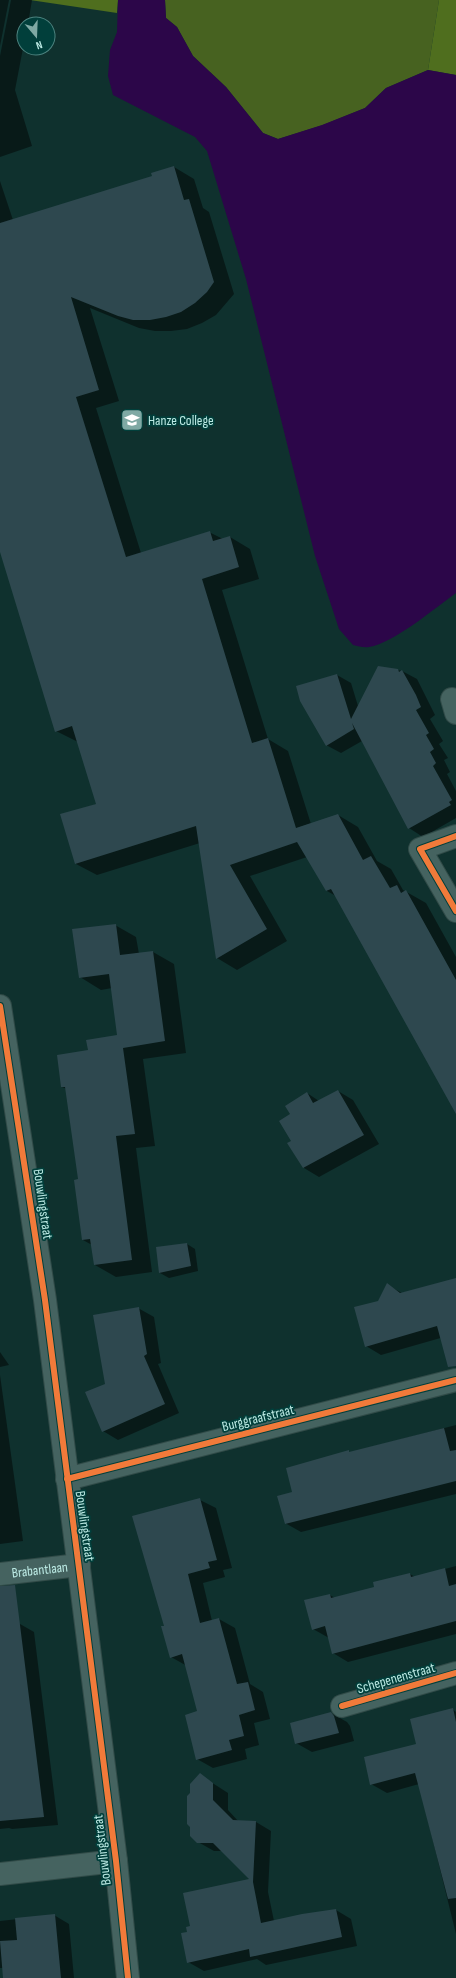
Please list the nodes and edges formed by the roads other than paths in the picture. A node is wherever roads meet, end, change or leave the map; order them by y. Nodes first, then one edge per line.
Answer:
1 (456, 836) edge
2 (456, 911) edge
3 (0, 1006) edge
4 (456, 1380) edge
5 (67, 1480) junction
6 (79, 1564) junction
7 (0, 1574) edge
8 (456, 1672) edge
9 (342, 1706) dead end
10 (116, 1861) junction
11 (0, 1874) edge
12 (128, 1978) edge

1 - 2 street
3 - 5 street, Bouwlingstraat
4 - 5 street, Burggraafstraat
5 - 6 street, Bouwlingstraat
6 - 7 street, Brabantlaan
6 - 10 street, Bouwlingstraat
8 - 9 street, Schepenenstraat
10 - 11 street
10 - 12 street, Bouwlingstraat

